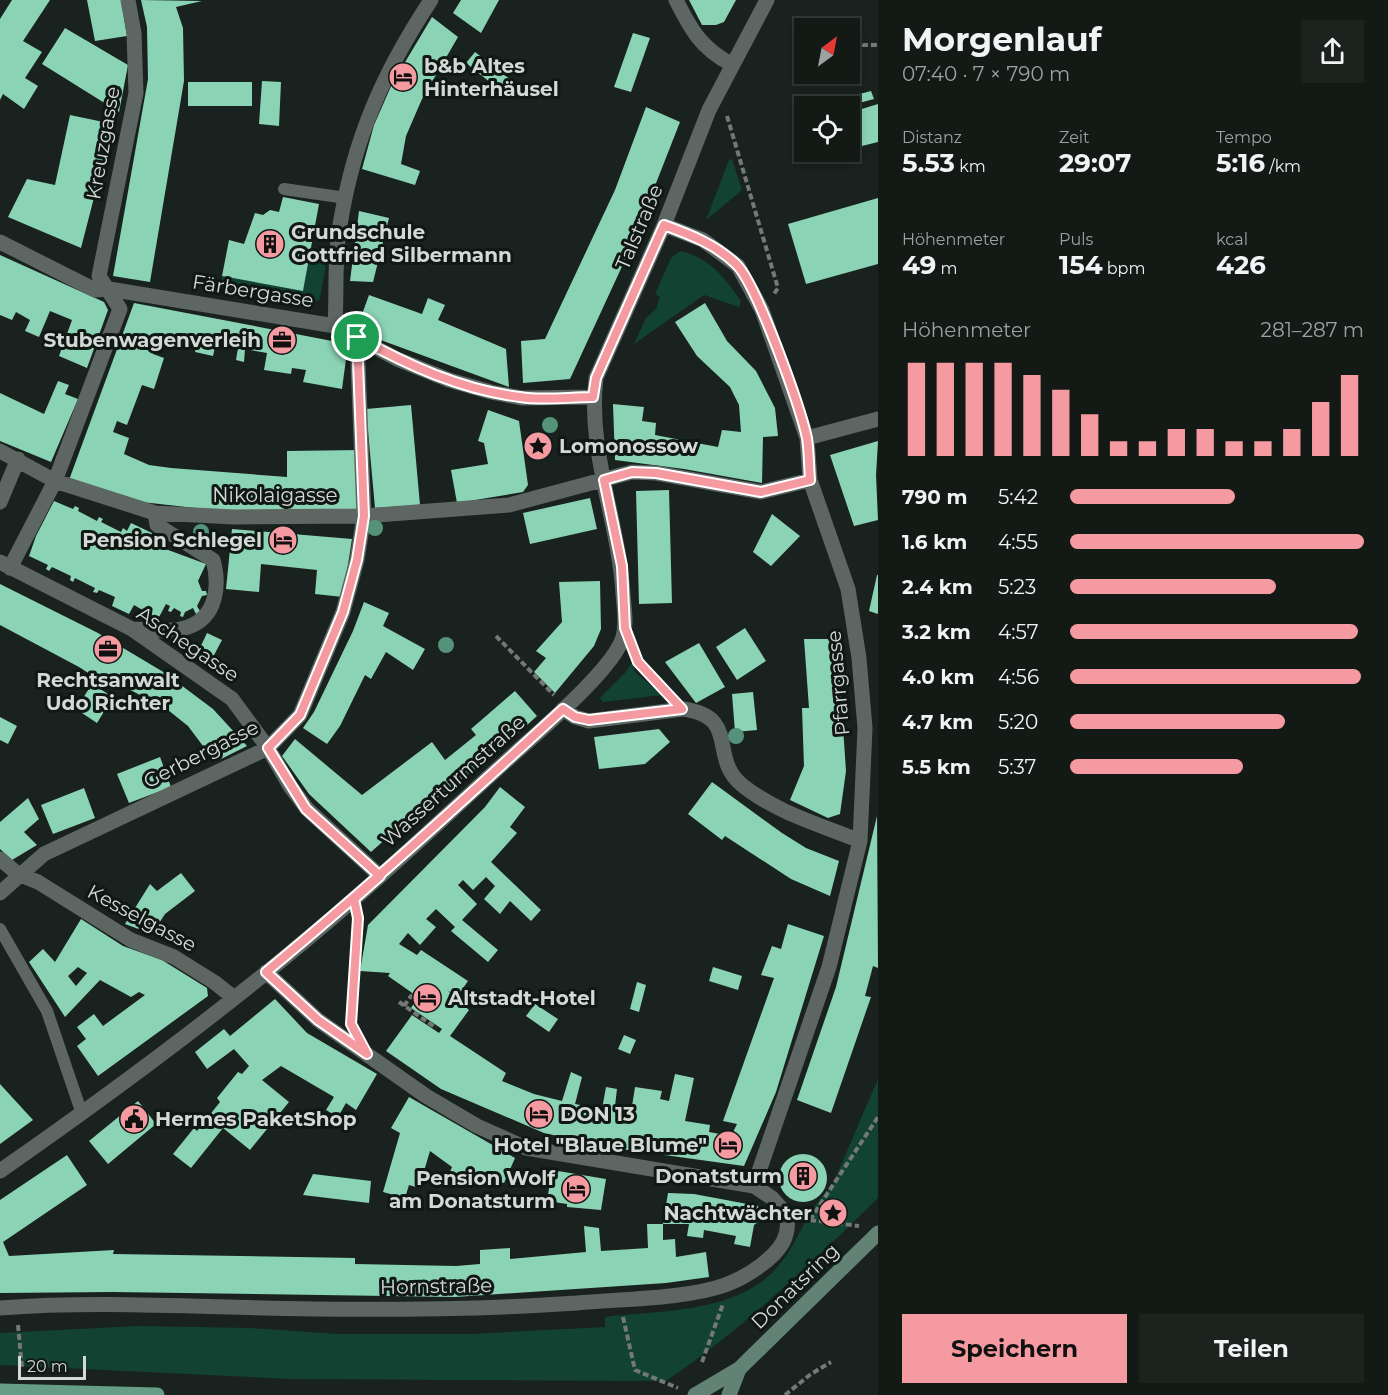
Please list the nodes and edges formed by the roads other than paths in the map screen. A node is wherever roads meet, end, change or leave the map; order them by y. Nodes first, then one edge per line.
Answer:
1 (128, 0) edge
2 (431, 0) edge
3 (676, 0) edge
4 (767, 0) edge
5 (731, 64) junction
6 (284, 189) dead end
7 (346, 198) junction
8 (664, 225) junction
9 (0, 242) edge
10 (109, 289) junction
11 (335, 326) junction
12 (357, 337) junction
13 (593, 397) junction
14 (878, 419) edge
15 (807, 438) junction
16 (0, 451) edge
17 (18, 459) junction
18 (604, 480) junction
19 (810, 480) junction
20 (55, 481) junction
21 (0, 502) edge
22 (155, 513) junction
23 (364, 516) junction
24 (5, 565) edge
25 (132, 629) junction
26 (559, 703) junction
27 (268, 748) junction
28 (860, 841) junction
29 (0, 859) edge
30 (18, 874) junction
31 (380, 876) junction
32 (0, 893) edge
33 (0, 929) edge
34 (266, 972) junction
35 (233, 997) junction
36 (82, 1114) junction
37 (0, 1171) edge
38 (754, 1186) junction
39 (872, 1230) edge
40 (0, 1308) edge
41 (739, 1369) junction
42 (0, 1391) edge
43 (690, 1393) edge
44 (157, 1395) edge
45 (729, 1395) edge

1 - 10 street, Kreuzgasse
2 - 7 street
3 - 5 street
4 - 5 street, Talstraße
5 - 8 street, Talstraße
6 - 7 lane
7 - 11 street
8 - 13 street, Talstraße
8 - 15 street, Pfarrgasse
9 - 10 street, Färbergasse
10 - 11 street, Färbergasse
10 - 20 street, Kreuzgasse
11 - 12 street, Färbergasse
12 - 13 street, Färbergasse
12 - 23 street, Gerbergasse
13 - 18 street, Talstraße
14 - 15 street
15 - 19 street, Pfarrgasse
16 - 17 street, Nikolaigasse
17 - 20 street, Nikolaigasse
17 - 21 street
18 - 19 street, Nikolaigasse
18 - 23 street, Nikolaigasse
18 - 26 street, Wasserturmstraße
19 - 28 street, Pfarrgasse
20 - 22 street, Nikolaigasse
20 - 24 street, Kreuzgasse
22 - 23 street, Nikolaigasse
22 - 25 street
23 - 27 street, Gerbergasse
24 - 25 street, Aschegasse
25 - 27 street, Aschegasse
26 - 28 street
26 - 31 street, Wasserturmstraße
27 - 30 street, Gerbergasse
27 - 31 street, Aschegasse
28 - 38 street, Pfarrgasse
29 - 30 street, Kesselgasse
30 - 32 street, Gerbergasse
30 - 35 street, Kesselgasse
31 - 34 street, Wasserturmstraße
33 - 36 lane
34 - 35 street, Wasserturmstraße
34 - 38 street
35 - 36 street, Wasserturmstraße
36 - 37 street, Wasserturmstraße
38 - 40 street, Hornstraße
39 - 41 main road, Donatsring
41 - 43 main road, Donatsring
41 - 45 main road, Donatsring
42 - 44 main road

